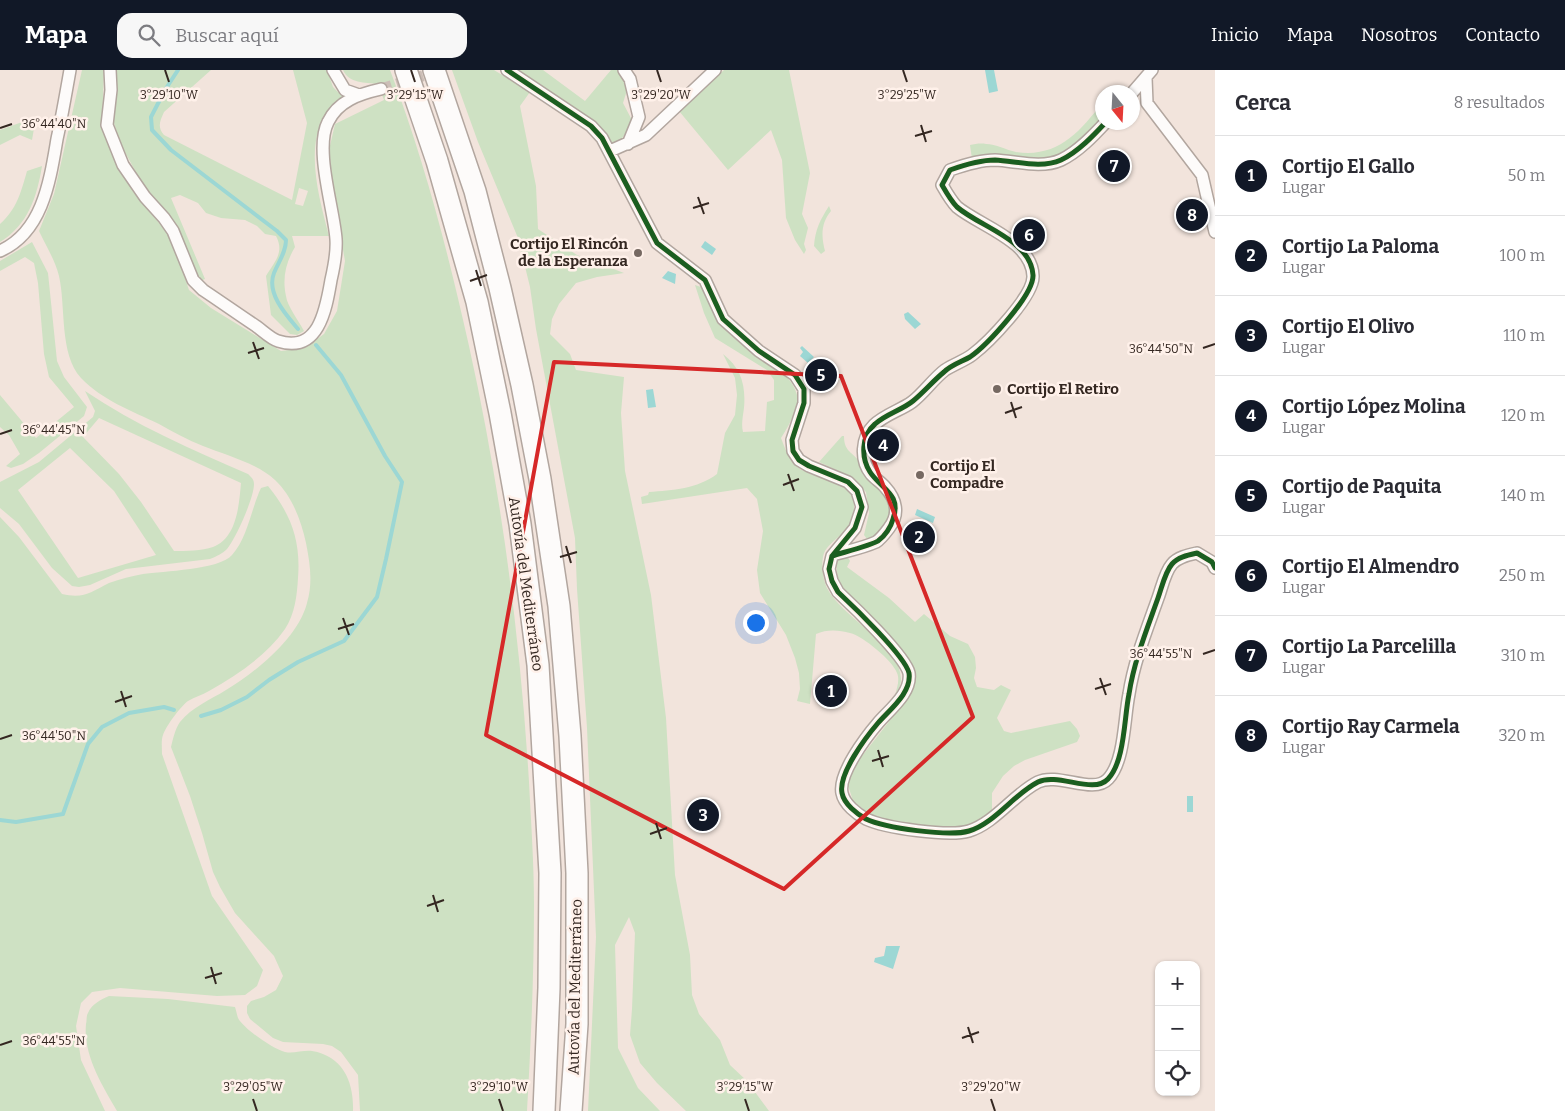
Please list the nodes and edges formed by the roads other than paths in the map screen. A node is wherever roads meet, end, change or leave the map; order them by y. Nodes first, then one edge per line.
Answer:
1 (70, 70) edge
2 (110, 70) edge
3 (333, 70) edge
4 (406, 70) edge
5 (434, 70) edge
6 (507, 70) edge
7 (624, 70) edge
8 (715, 70) edge
9 (1149, 74) edge
10 (1139, 85) edge
11 (380, 89) tunnel mouth
12 (359, 94) junction
13 (1098, 130) edge
14 (628, 144) junction
15 (610, 151) junction
16 (1215, 232) edge
17 (0, 251) edge
18 (832, 556) junction
19 (1215, 568) edge
20 (544, 1111) edge
21 (571, 1111) edge

1 - 17 street
2 - 12 street
3 - 12 street
4 - 20 highway, Autovía del Mediterráneo
5 - 21 highway, Autovía del Mediterráneo
6 - 15 street
7 - 14 street
8 - 14 street
9 - 10 street
9 - 16 street
11 - 12 street
13 - 18 street
14 - 15 street
15 - 18 street
18 - 19 street

